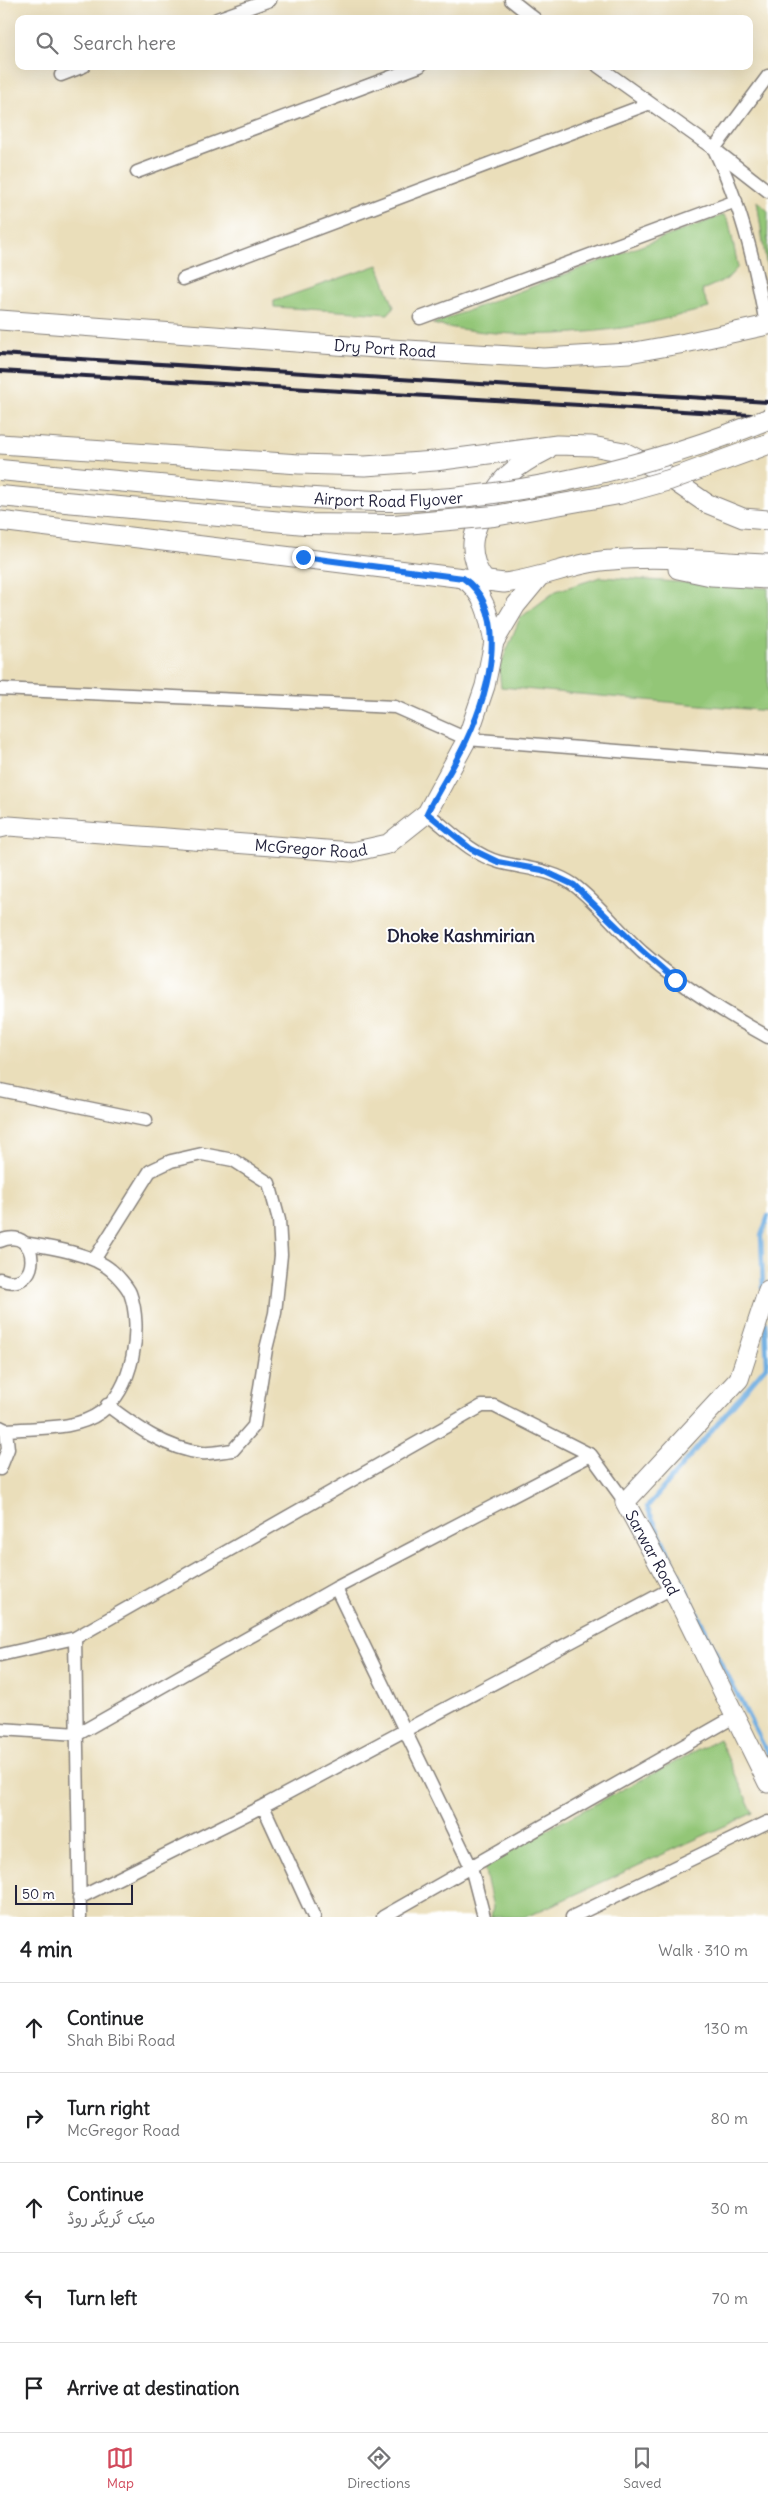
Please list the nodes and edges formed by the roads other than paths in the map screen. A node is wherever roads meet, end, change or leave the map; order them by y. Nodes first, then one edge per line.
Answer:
1 (270, 0) edge
2 (511, 0) edge
3 (228, 15) edge
4 (529, 15) edge
5 (73, 70) edge
6 (409, 70) edge
7 (603, 70) edge
8 (60, 75) dead end
9 (768, 76) edge
10 (648, 104) junction
11 (714, 149) junction
12 (137, 172) dead end
13 (768, 191) edge
14 (736, 201) junction
15 (183, 279) dead end
16 (420, 318) dead end
17 (0, 320) edge
18 (767, 325) edge
19 (768, 418) edge
20 (0, 444) edge
21 (768, 444) edge
22 (557, 445) junction
23 (0, 470) edge
24 (0, 496) edge
25 (768, 520) edge
26 (0, 521) edge
27 (635, 559) junction
28 (768, 564) edge
29 (541, 575) junction
30 (463, 578) junction
31 (768, 579) edge
32 (486, 582) junction
33 (494, 642) junction
34 (0, 689) edge
35 (467, 739) junction
36 (768, 763) edge
37 (427, 813) junction
38 (0, 828) edge
39 (768, 1037) edge
40 (0, 1090) edge
41 (146, 1120) dead end
42 (0, 1241) edge
43 (24, 1243) junction
44 (94, 1260) junction
45 (0, 1279) edge
46 (768, 1290) edge
47 (107, 1405) junction
48 (3, 1429) edge
49 (592, 1455) junction
50 (0, 1469) edge
51 (625, 1502) junction
52 (336, 1588) junction
53 (672, 1588) junction
54 (75, 1638) junction
55 (0, 1655) edge
56 (734, 1717) junction
57 (0, 1729) edge
58 (404, 1729) junction
59 (78, 1734) junction
60 (768, 1783) edge
61 (262, 1806) junction
62 (768, 1822) edge
63 (471, 1867) junction
64 (79, 1898) junction
65 (80, 1917) edge
66 (314, 1917) edge
67 (383, 1917) edge
68 (484, 1917) edge
69 (572, 1917) edge

1 - 3 street
2 - 4 street
5 - 8 street
6 - 12 street
7 - 10 street
9 - 11 street
10 - 11 street
10 - 15 street
11 - 13 street
11 - 14 street
14 - 16 street
14 - 18 street
17 - 18 street, Dry Port Road
19 - 23 main road, Airport Road Flyover, bridge
20 - 22 street
21 - 24 main road, Airport Road Flyover, bridge
22 - 25 street
22 - 32 street
26 - 30 street
27 - 28 street
27 - 29 street
27 - 31 street
29 - 32 street
29 - 33 street
30 - 32 street
30 - 33 street
33 - 35 street, McGregor Road
34 - 35 street
35 - 36 street
35 - 37 street, McGregor Road
37 - 38 street, McGregor Road
37 - 39 street
40 - 41 street
42 - 43 street
43 - 44 street
43 - 45 street
44 - 47 street
44 - 47 street
46 - 51 street, Sarwar Road
47 - 48 street
48 - 50 street
49 - 51 street
49 - 52 street
49 - 54 street
51 - 53 street, Sarwar Road
52 - 58 street
52 - 59 street
53 - 56 street, Sarwar Road
53 - 58 street
54 - 55 street
54 - 59 street
56 - 60 street, Sarwar Road
56 - 63 street
57 - 59 street
58 - 61 street
58 - 63 street
59 - 64 street
61 - 64 street
61 - 66 street
62 - 69 street
63 - 67 street
63 - 68 street
64 - 65 street

